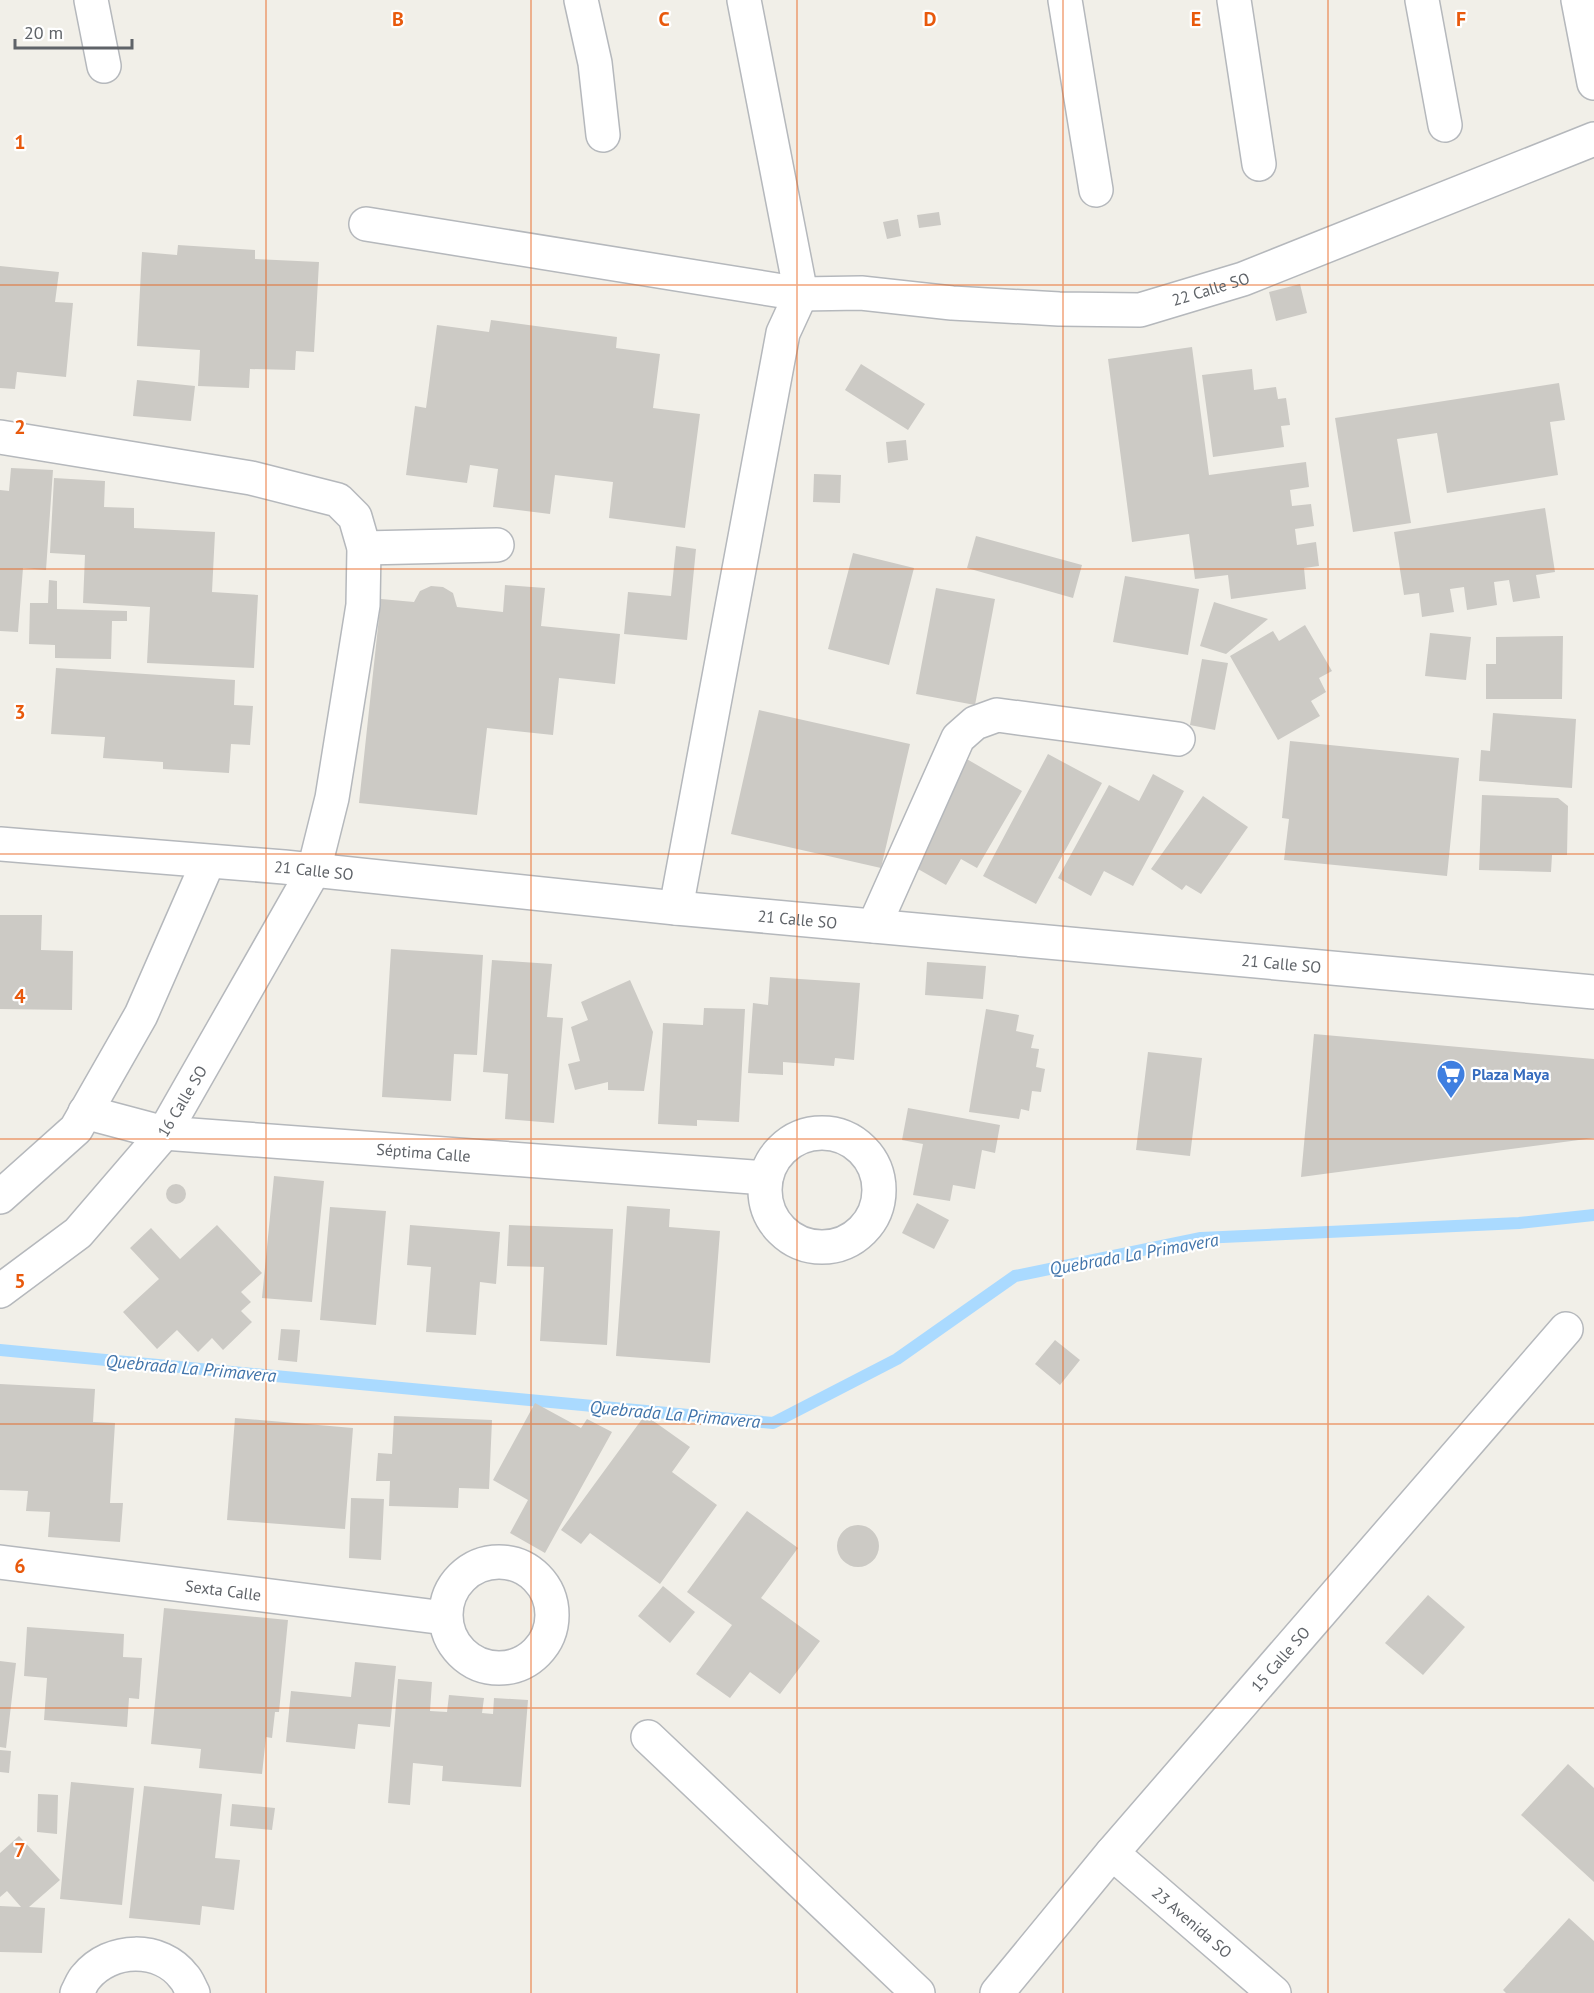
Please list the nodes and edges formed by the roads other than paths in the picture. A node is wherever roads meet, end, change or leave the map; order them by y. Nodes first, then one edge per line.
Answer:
1 (91, 0) edge
2 (581, 0) edge
3 (744, 0) edge
4 (1065, 0) edge
5 (1234, 0) edge
6 (1422, 0) edge
7 (1578, 0) edge
8 (104, 66) dead end
9 (1594, 83) edge
10 (1445, 125) dead end
11 (603, 135) dead end
12 (1594, 139) edge
13 (1259, 164) dead end
14 (1096, 190) dead end
15 (366, 224) dead end
16 (801, 294) junction
17 (0, 437) edge
18 (497, 545) dead end
19 (364, 548) junction
20 (1178, 739) dead end
21 (0, 844) edge
22 (208, 862) junction
23 (314, 870) junction
24 (676, 908) junction
25 (874, 926) junction
26 (1594, 992) edge
27 (86, 1112) junction
28 (164, 1133) junction
29 (766, 1178) dead end
30 (0, 1197) edge
31 (0, 1292) edge
32 (1566, 1329) dead end
33 (0, 1562) edge
34 (445, 1618) dead end
35 (648, 1737) dead end
36 (1112, 1853) junction
37 (77, 1993) edge
38 (193, 1993) edge
39 (918, 1993) edge
40 (997, 1993) edge
41 (1274, 1993) edge

1 - 8 street
2 - 11 street
3 - 16 street
4 - 14 street
5 - 13 street
6 - 10 street
7 - 9 street
12 - 16 street, 22 Calle SO
15 - 16 street, 22 Calle SO
16 - 24 street
17 - 19 street, 16 Calle SO
18 - 19 street
19 - 23 street, 16 Calle SO
20 - 25 street
21 - 22 street, 21 Calle SO
22 - 23 street, 21 Calle SO
22 - 27 street
23 - 24 street, 21 Calle SO
23 - 28 street, 16 Calle SO
24 - 25 street, 21 Calle SO
25 - 26 street, 21 Calle SO
27 - 28 street, Séptima Calle
27 - 30 street
28 - 29 street, Séptima Calle
28 - 31 street, 16 Calle SO
32 - 36 street, 15 Calle SO
33 - 34 street, Sexta Calle
35 - 39 street
36 - 40 street, 15 Calle SO
36 - 41 street, 23 Avenida SO
37 - 38 street

